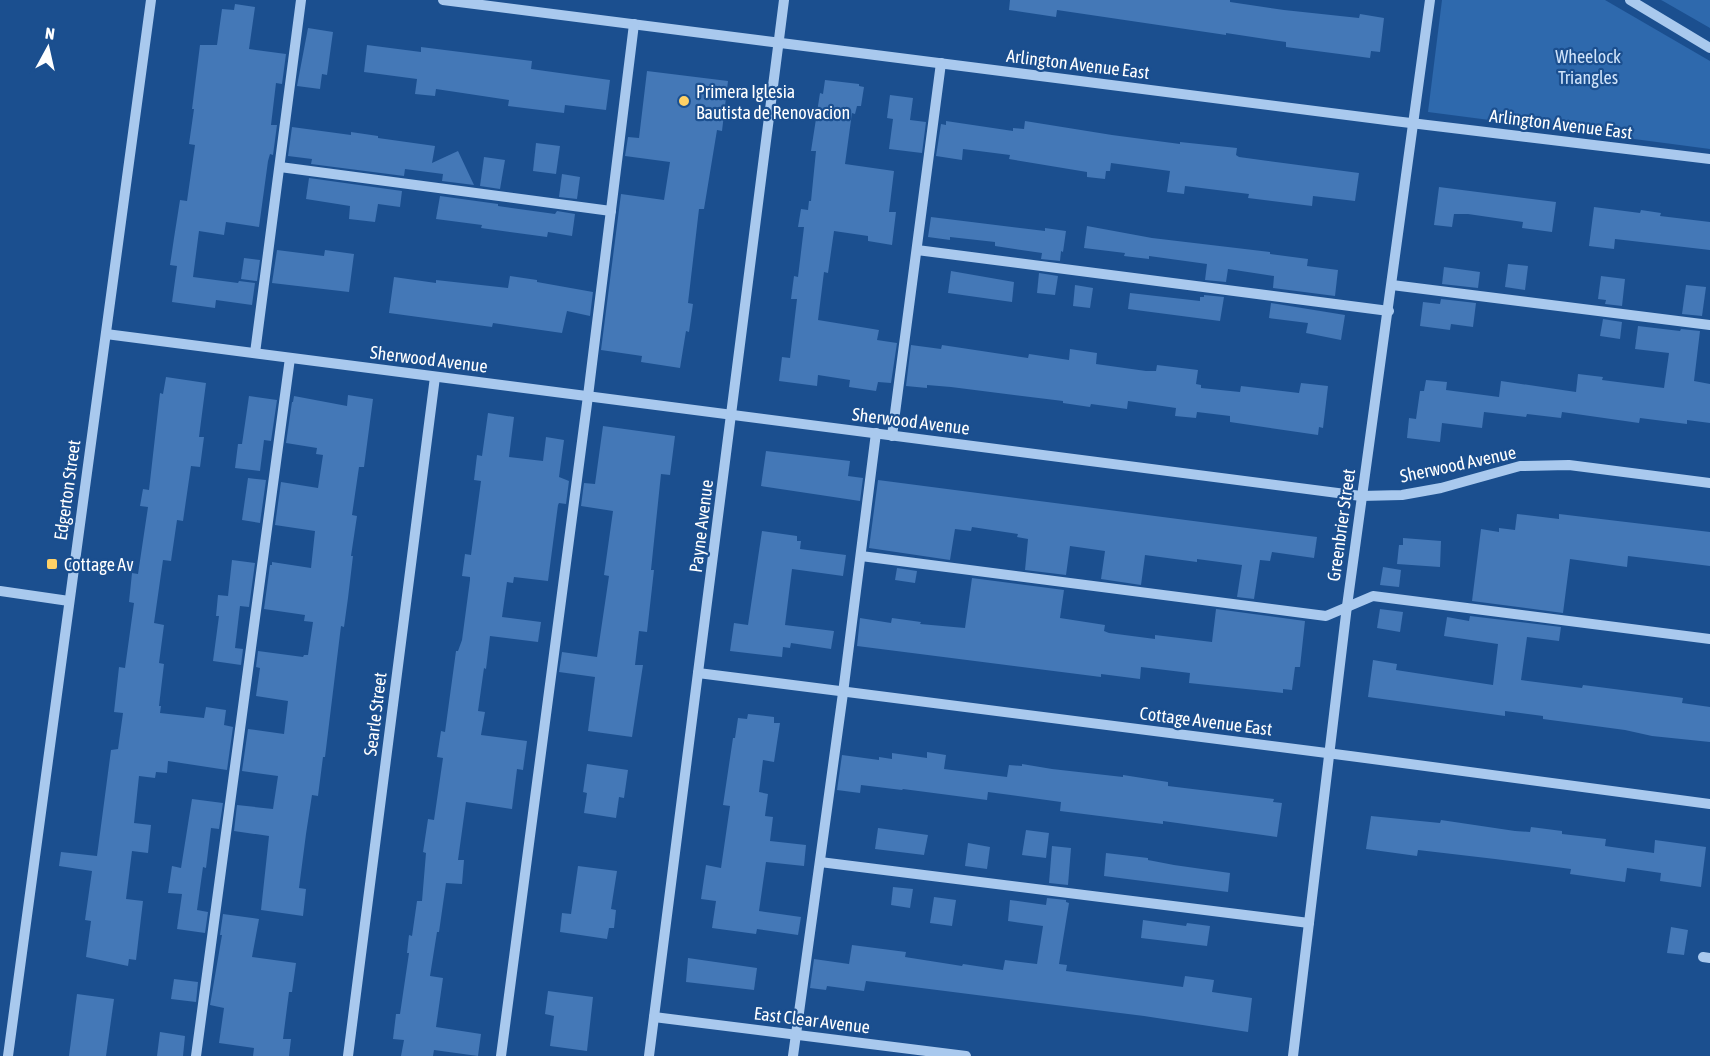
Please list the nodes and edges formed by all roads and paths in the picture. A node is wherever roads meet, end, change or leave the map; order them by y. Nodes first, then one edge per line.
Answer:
1 (150, 0) edge
2 (302, 0) edge
3 (443, 0) edge
4 (784, 0) edge
5 (1430, 0) edge
6 (1630, 0) edge
7 (634, 24) junction
8 (778, 42) junction
9 (1710, 48) edge
10 (941, 63) junction
11 (1414, 123) junction
12 (1710, 159) edge
13 (280, 167) junction
14 (611, 211) junction
15 (917, 250) junction
16 (1392, 285) junction
17 (1389, 311) junction
18 (1710, 325) edge
19 (105, 334) junction
20 (255, 353) junction
21 (290, 358) junction
22 (435, 377) junction
23 (588, 396) junction
24 (732, 415) junction
25 (876, 433) junction
26 (892, 436) junction
27 (1710, 483) edge
28 (1361, 496) junction
29 (861, 556) junction
30 (0, 591) edge
31 (69, 601) junction
32 (1347, 606) junction
33 (1710, 639) edge
34 (698, 674) junction
35 (843, 693) junction
36 (1328, 753) junction
37 (1710, 804) edge
38 (820, 862) junction
39 (1309, 923) junction
40 (654, 1017) junction
41 (796, 1035) junction
42 (8, 1056) edge
43 (195, 1056) edge
44 (348, 1056) edge
45 (501, 1056) edge
46 (649, 1056) edge
47 (793, 1056) edge
48 (966, 1056) edge
49 (1293, 1056) edge

1 - 19 street, Edgerton Street
2 - 13 street
3 - 7 street, Arlington Avenue East
4 - 8 street, Payne Avenue
5 - 11 street, Greenbrier Street
6 - 9 street
7 - 8 street, Arlington Avenue East
7 - 14 street
8 - 10 street, Arlington Avenue East
8 - 24 street, Payne Avenue
10 - 11 street, Arlington Avenue East
10 - 15 street
11 - 12 street, Arlington Avenue East
11 - 16 street, Greenbrier Street
13 - 14 street
13 - 20 street
14 - 23 street
15 - 17 street
15 - 26 street
16 - 17 street, Greenbrier Street
16 - 18 street
17 - 28 street, Greenbrier Street
19 - 20 street, Sherwood Avenue
19 - 31 street, Edgerton Street
20 - 21 street, Sherwood Avenue
21 - 22 street, Sherwood Avenue
21 - 43 street
22 - 23 street, Sherwood Avenue
22 - 44 street, Searle Street
23 - 24 street, Sherwood Avenue
23 - 45 street
24 - 25 street, Sherwood Avenue
24 - 34 street, Payne Avenue
25 - 26 street, Sherwood Avenue
25 - 29 street
26 - 28 street, Sherwood Avenue
27 - 28 street, Sherwood Avenue
28 - 32 street, Greenbrier Street
29 - 32 street
29 - 35 street
30 - 31 street
31 - 42 street, Edgerton Street
32 - 33 street
32 - 36 street, Greenbrier Street
34 - 35 street, Cottage Avenue East
34 - 40 street, Payne Avenue
35 - 36 street, Cottage Avenue East
35 - 38 street
36 - 37 street, Cottage Avenue East
36 - 39 street, Greenbrier Street
38 - 39 street
38 - 41 street
39 - 49 street, Greenbrier Street
40 - 41 street, East Clear Avenue
40 - 46 street, Payne Avenue
41 - 47 street
41 - 48 street, East Clear Avenue

